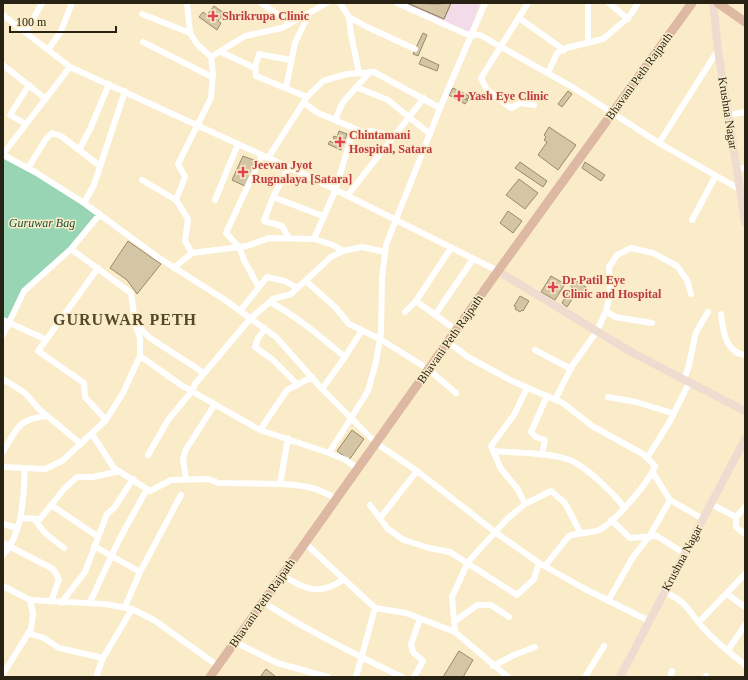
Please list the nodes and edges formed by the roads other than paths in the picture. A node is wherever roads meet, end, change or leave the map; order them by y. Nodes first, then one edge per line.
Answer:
1 (42, 3) edge
2 (72, 3) edge
3 (187, 3) edge
4 (261, 3) edge
5 (313, 3) edge
6 (327, 3) edge
7 (340, 3) edge
8 (397, 3) edge
9 (485, 3) edge
10 (528, 3) edge
11 (588, 3) edge
12 (609, 3) edge
13 (638, 3) edge
14 (692, 3) edge
15 (712, 3) edge
16 (718, 3) edge
17 (317, 9) junction
18 (3, 14) edge
19 (142, 14) dead end
20 (310, 14) junction
21 (349, 17) junction
22 (519, 18) junction
23 (628, 19) junction
24 (745, 22) edge
25 (291, 24) junction
26 (26, 32) junction
27 (190, 33) junction
28 (472, 34) junction
29 (143, 42) dead end
30 (588, 43) junction
31 (502, 47) junction
32 (415, 49) dead end
33 (48, 50) junction
34 (564, 50) junction
35 (718, 50) junction
36 (221, 52) junction
37 (211, 57) junction
38 (290, 60) junction
39 (3, 65) edge
40 (70, 66) junction
41 (255, 68) junction
42 (370, 72) junction
43 (548, 72) junction
44 (359, 73) junction
45 (212, 77) junction
46 (108, 84) junction
47 (29, 85) junction
48 (356, 87) junction
49 (286, 88) junction
50 (124, 91) junction
51 (308, 97) junction
52 (424, 98) junction
53 (46, 99) junction
54 (304, 103) junction
55 (534, 105) dead end
56 (440, 108) junction
57 (745, 112) edge
58 (611, 113) junction
59 (728, 116) junction
60 (409, 117) junction
61 (335, 120) junction
62 (26, 124) junction
63 (197, 125) junction
64 (354, 128) junction
65 (430, 134) junction
66 (393, 138) junction
67 (659, 143) junction
68 (238, 144) junction
69 (79, 150) junction
70 (3, 155) edge
71 (265, 156) junction
72 (100, 166) junction
73 (289, 167) junction
74 (28, 168) junction
75 (741, 169) edge
76 (715, 177) junction
77 (142, 180) dead end
78 (335, 191) junction
79 (742, 192) edge
80 (347, 196) junction
81 (273, 197) junction
82 (176, 200) junction
83 (215, 200) dead end
84 (84, 203) junction
85 (100, 214) junction
86 (323, 216) junction
87 (396, 220) junction
88 (692, 220) dead end
89 (745, 222) edge
90 (289, 238) junction
91 (314, 239) junction
92 (240, 247) junction
93 (451, 248) junction
94 (71, 249) junction
95 (343, 251) junction
96 (385, 252) junction
97 (192, 253) junction
98 (473, 259) junction
99 (98, 268) junction
100 (174, 268) junction
101 (498, 271) junction
102 (306, 281) junction
103 (258, 286) junction
104 (297, 288) junction
105 (691, 294) dead end
106 (416, 301) junction
107 (270, 302) junction
108 (240, 311) junction
109 (606, 311) junction
110 (405, 312) dead end
111 (708, 312) dead end
112 (721, 314) dead end
113 (435, 315) junction
114 (250, 318) junction
115 (3, 320) edge
116 (10, 323) junction
117 (135, 323) junction
118 (652, 323) dead end
119 (265, 329) junction
120 (362, 330) junction
121 (456, 330) junction
122 (597, 331) junction
123 (3, 335) edge
124 (45, 339) junction
125 (380, 339) junction
126 (448, 342) junction
127 (535, 350) dead end
128 (745, 355) edge
129 (140, 356) junction
130 (345, 357) junction
131 (428, 369) junction
132 (571, 369) junction
133 (204, 373) junction
134 (312, 377) junction
135 (3, 379) edge
136 (686, 382) junction
137 (298, 385) junction
138 (322, 388) junction
139 (527, 388) junction
140 (192, 391) junction
141 (456, 393) dead end
142 (547, 396) junction
143 (608, 397) dead end
144 (555, 400) junction
145 (215, 404) junction
146 (745, 411) edge
147 (672, 413) junction
148 (48, 416) junction
149 (350, 418) junction
150 (106, 420) junction
151 (260, 430) junction
152 (92, 434) junction
153 (288, 438) junction
154 (745, 439) edge
155 (376, 443) junction
156 (81, 444) junction
157 (493, 451) junction
158 (3, 452) edge
159 (329, 453) junction
160 (148, 455) dead end
161 (542, 456) junction
162 (647, 458) junction
163 (3, 467) edge
164 (25, 468) junction
165 (358, 469) junction
166 (119, 470) junction
167 (417, 471) junction
168 (652, 473) junction
169 (186, 479) junction
170 (133, 480) junction
171 (280, 484) junction
172 (147, 489) junction
173 (181, 495) dead end
174 (336, 499) junction
175 (670, 500) junction
176 (525, 504) junction
177 (711, 504) junction
178 (51, 505) junction
179 (370, 505) dead end
180 (745, 506) edge
181 (625, 508) junction
182 (736, 517) junction
183 (22, 518) junction
184 (380, 518) junction
185 (34, 519) junction
186 (611, 520) junction
187 (703, 520) junction
188 (3, 524) edge
189 (17, 528) junction
190 (495, 532) junction
191 (580, 532) junction
192 (745, 534) edge
193 (98, 536) junction
194 (649, 537) junction
195 (3, 543) edge
196 (305, 543) junction
197 (94, 546) junction
198 (10, 547) junction
199 (64, 548) dead end
200 (685, 554) junction
201 (3, 555) edge
202 (112, 556) junction
203 (468, 562) junction
204 (539, 563) junction
205 (545, 566) junction
206 (140, 572) junction
207 (745, 574) edge
208 (282, 575) junction
209 (344, 579) junction
210 (3, 586) edge
211 (665, 592) junction
212 (727, 594) junction
213 (30, 600) junction
214 (51, 602) junction
215 (90, 602) junction
216 (263, 602) junction
217 (608, 602) junction
218 (61, 603) junction
219 (125, 607) junction
220 (745, 607) edge
221 (375, 608) junction
222 (132, 609) junction
223 (509, 617) dead end
224 (420, 619) junction
225 (649, 621) junction
226 (454, 622) junction
227 (699, 622) junction
228 (745, 625) edge
229 (455, 632) junction
230 (28, 633) junction
231 (235, 642) junction
232 (604, 646) dead end
233 (535, 647) dead end
234 (728, 650) junction
235 (103, 658) junction
236 (361, 658) junction
237 (745, 665) edge
238 (218, 666) junction
239 (493, 666) junction
240 (3, 674) edge
241 (391, 675) edge
242 (357, 676) edge
243 (96, 677) edge
244 (210, 677) edge
245 (328, 677) edge
246 (402, 677) edge
247 (414, 677) edge
248 (508, 677) edge
249 (585, 677) edge
250 (620, 677) edge

1 - 26 street
2 - 33 street
3 - 27 street
4 - 25 street
5 - 17 street
6 - 17 street
7 - 21 street
8 - 28 street
9 - 28 street
10 - 22 street
11 - 30 street
12 - 23 street
13 - 23 street
14 - 58 main road, Bhavani Peth Rajpath
15 - 35 main road, Krushna Nagar
16 - 24 main road
17 - 20 street
18 - 26 street
19 - 27 street
20 - 25 street
20 - 38 street
21 - 32 street
21 - 44 street
22 - 31 street
22 - 34 street
23 - 30 street
25 - 36 street
26 - 33 street
27 - 37 street
28 - 31 street
28 - 56 street
29 - 45 street
30 - 34 street
31 - 43 street
31 - 55 street
33 - 40 street
34 - 43 street
35 - 59 main road, Krushna Nagar
35 - 67 street
36 - 37 street
36 - 41 street
37 - 45 street
38 - 41 street
38 - 49 street
39 - 47 street
40 - 46 street
40 - 53 street
41 - 49 street
42 - 44 street
42 - 48 street
42 - 52 street
43 - 58 street
44 - 51 street
45 - 63 street
46 - 50 street
46 - 69 street
47 - 53 street
47 - 62 street
48 - 60 street
48 - 61 street
49 - 51 street
50 - 63 street
50 - 72 street
51 - 54 street
52 - 56 street
52 - 60 street
53 - 62 street
54 - 61 street
54 - 71 street
56 - 65 street
57 - 59 street
58 - 67 street
58 - 101 main road, Bhavani Peth Rajpath
59 - 75 main road, Krushna Nagar
60 - 65 street
60 - 66 street
61 - 64 street
62 - 70 street
63 - 68 street
63 - 82 street
64 - 66 street
64 - 78 street
65 - 87 street
66 - 80 street
67 - 76 street
68 - 71 street
68 - 83 street
69 - 72 street
69 - 74 street
70 - 74 street
71 - 73 street
71 - 92 street
72 - 84 street
73 - 78 street
73 - 81 street
74 - 84 street
75 - 79 main road, Krushna Nagar
76 - 79 street
76 - 88 street
77 - 82 street
78 - 80 street
78 - 86 street
79 - 89 main road, Krushna Nagar
80 - 87 street
81 - 86 street
81 - 90 street
82 - 97 street
84 - 85 street
85 - 94 street
85 - 100 street
86 - 91 street
87 - 93 street
87 - 96 street
90 - 91 street
90 - 92 street
91 - 95 street
92 - 97 street
92 - 103 street
93 - 98 street
93 - 106 street
94 - 99 street
94 - 116 street
95 - 96 street
95 - 102 street
96 - 125 street
97 - 100 street
98 - 101 street
98 - 113 street
99 - 117 street
99 - 124 street
100 - 108 street
101 - 121 main road, Bhavani Peth Rajpath
101 - 122 main road
102 - 104 street
102 - 120 street
103 - 104 street
103 - 108 street
104 - 107 street
105 - 109 street
106 - 110 street
106 - 113 street
107 - 114 street
107 - 130 street
108 - 114 street
109 - 118 street
109 - 122 street
111 - 136 street
112 - 128 street
113 - 121 street
114 - 119 street
114 - 133 street
115 - 116 street
116 - 123 street
116 - 124 street
117 - 129 street
117 - 133 street
119 - 134 street
119 - 137 street
120 - 125 street
120 - 130 street
121 - 126 main road, Bhavani Peth Rajpath
122 - 132 street
122 - 136 main road
124 - 150 street
125 - 131 street
125 - 149 street
126 - 131 main road, Bhavani Peth Rajpath
126 - 139 street
127 - 132 street
129 - 140 street
129 - 150 street
130 - 138 street
131 - 141 street
131 - 155 main road, Bhavani Peth Rajpath
132 - 144 street
133 - 140 street
134 - 137 street
134 - 138 street
135 - 148 street
136 - 146 main road
136 - 147 street
137 - 151 street
138 - 149 street
139 - 142 street
139 - 157 street
140 - 145 street
140 - 160 street
142 - 144 street
142 - 161 street
143 - 147 street
144 - 162 street
145 - 151 street
145 - 169 street
147 - 162 street
148 - 156 street
148 - 158 street
149 - 155 street
149 - 159 street
150 - 152 street
151 - 153 street
152 - 156 street
152 - 166 street
153 - 159 street
153 - 171 street
154 - 177 main road, Krushna Nagar
155 - 165 main road, Bhavani Peth Rajpath
155 - 167 street
156 - 164 street
157 - 161 street
157 - 176 street
159 - 165 street
161 - 181 street
162 - 168 street
163 - 164 street
164 - 183 street
165 - 174 main road, Bhavani Peth Rajpath
166 - 170 street
166 - 178 street
167 - 184 street
167 - 190 street
168 - 175 street
168 - 181 street
169 - 171 street
169 - 172 street
170 - 172 street
170 - 193 street
171 - 174 street
172 - 202 street
173 - 206 street
174 - 196 main road, Bhavani Peth Rajpath
175 - 187 street
175 - 194 street
176 - 190 street
176 - 191 street
177 - 182 street
177 - 187 main road, Krushna Nagar
178 - 185 street
178 - 193 street
179 - 184 street
180 - 182 street
181 - 186 street
182 - 192 street
183 - 185 street
183 - 189 street
184 - 203 street
185 - 199 street
186 - 191 street
186 - 194 street
187 - 200 main road, Krushna Nagar
188 - 189 street
189 - 198 street
190 - 203 street
190 - 204 street
191 - 205 street
193 - 197 street
194 - 200 street
194 - 217 street
195 - 198 street
196 - 208 main road, Bhavani Peth Rajpath
196 - 209 street
197 - 202 street
197 - 218 street
198 - 201 street
198 - 214 street
200 - 211 main road, Krushna Nagar
202 - 206 street
202 - 215 street
203 - 204 street
203 - 226 street
204 - 205 street
205 - 217 street
206 - 219 street
207 - 212 street
208 - 209 street
208 - 216 main road, Bhavani Peth Rajpath
209 - 221 street
210 - 213 street
211 - 225 main road, Krushna Nagar
211 - 227 street
212 - 220 street
212 - 227 street
213 - 214 street
213 - 230 street
214 - 218 street
215 - 218 street
215 - 219 street
216 - 231 main road, Bhavani Peth Rajpath
216 - 236 street
217 - 225 street
219 - 222 street
221 - 224 street
221 - 236 street
222 - 235 street
222 - 238 street
223 - 226 street
224 - 229 street
224 - 247 street
225 - 250 main road, Krushna Nagar
226 - 229 street
227 - 234 street
228 - 234 street
229 - 239 street
230 - 235 street
230 - 240 street
231 - 238 main road, Bhavani Peth Rajpath
231 - 245 street
232 - 249 street
233 - 239 street
234 - 237 street
235 - 243 street
236 - 241 street
236 - 242 street
238 - 244 main road, Bhavani Peth Rajpath
239 - 248 street
241 - 246 street

